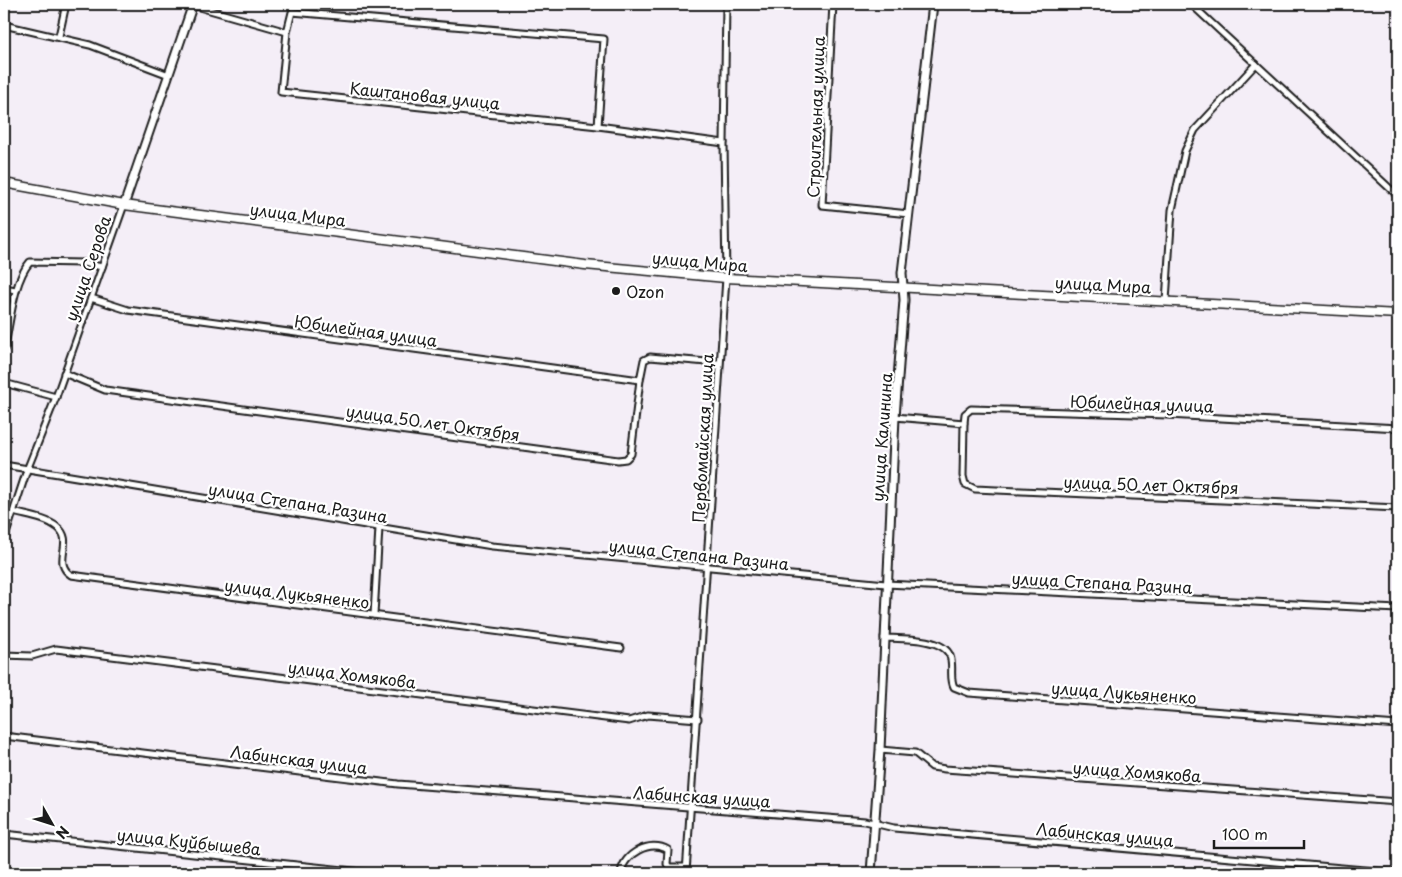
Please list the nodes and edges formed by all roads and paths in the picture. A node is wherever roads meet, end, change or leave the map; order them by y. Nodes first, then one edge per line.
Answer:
1 (66, 4) edge
2 (726, 4) edge
3 (833, 4) edge
4 (933, 4) edge
5 (1191, 4) edge
6 (192, 5) edge
7 (4, 25) edge
8 (287, 32) junction
9 (59, 36) junction
10 (1256, 64) junction
11 (169, 75) junction
12 (598, 126) junction
13 (724, 142) junction
14 (4, 183) edge
15 (1398, 196) edge
16 (124, 205) junction
17 (909, 214) junction
18 (102, 266) junction
19 (726, 278) junction
20 (4, 288) edge
21 (903, 288) junction
22 (16, 290) junction
23 (91, 298) junction
24 (1166, 301) junction
25 (1398, 314) edge
26 (4, 350) edge
27 (718, 363) junction
28 (64, 373) junction
29 (640, 380) junction
30 (4, 383) edge
31 (56, 398) junction
32 (895, 417) junction
33 (964, 423) junction
34 (1398, 428) edge
35 (4, 465) edge
36 (27, 470) junction
37 (1398, 508) edge
38 (13, 512) junction
39 (379, 528) junction
40 (4, 540) edge
41 (707, 568) junction
42 (886, 584) junction
43 (1398, 609) edge
44 (374, 615) junction
45 (883, 638) junction
46 (620, 648) dead end
47 (4, 655) edge
48 (698, 719) junction
49 (1398, 725) edge
50 (4, 736) edge
51 (880, 750) junction
52 (1398, 802) edge
53 (692, 808) junction
54 (875, 823) junction
55 (4, 834) edge
56 (686, 867) junction
57 (372, 873) edge
58 (621, 873) edge
59 (686, 873) edge
60 (871, 873) edge
61 (1398, 873) edge

1 - 9 street
2 - 13 street, Первомайская улица
3 - 17 street, Строительная улица
4 - 17 street, улица Калинина
5 - 10 street
6 - 8 street
6 - 11 street, улица Серова
7 - 9 street
8 - 12 street, Каштановая улица
8 - 12 street
9 - 11 street
10 - 15 street
10 - 24 street
11 - 16 street, улица Серова
12 - 13 street, Каштановая улица
13 - 19 street, Первомайская улица
14 - 16 main road, улица Мира
16 - 18 street, улица Серова
16 - 19 main road, улица Мира
17 - 21 street, улица Калинина
18 - 22 street
18 - 23 street, улица Серова
19 - 21 main road, улица Мира
19 - 27 street, Первомайская улица
20 - 22 street
21 - 24 main road, улица Мира
21 - 32 street, улица Калинина
22 - 26 street
23 - 28 street, улица Серова
23 - 29 street, Юбилейная улица
24 - 25 main road, улица Мира
27 - 29 street, улица 50 лет Октября
27 - 41 street, Первомайская улица
28 - 29 street, улица 50 лет Октября
28 - 31 street, улица Серова
30 - 31 street
31 - 36 street, улица Серова
32 - 33 street
32 - 42 street, улица Калинина
33 - 34 street, Юбилейная улица
33 - 37 street, улица 50 лет Октября
35 - 36 street, улица Степана Разина
36 - 38 street, улица Серова
36 - 39 street, улица Степана Разина
38 - 40 street, улица Серова
38 - 44 street, улица Лукьяненко
39 - 41 street, улица Степана Разина
39 - 44 street
41 - 42 street, улица Степана Разина
41 - 48 street, Первомайская улица
42 - 43 street, улица Степана Разина
42 - 45 street, улица Калинина
44 - 46 street, улица Лукьяненко
45 - 49 street, улица Лукьяненко
45 - 51 street, улица Калинина
47 - 48 street, улица Хомякова
48 - 53 street, Первомайская улица
50 - 53 street, Лабинская улица
51 - 52 street, улица Хомякова
51 - 54 street, улица Калинина
53 - 54 street, Лабинская улица
53 - 56 street, Первомайская улица
54 - 60 street, улица Калинина
54 - 61 street, Лабинская улица
55 - 57 street, улица Куйбышева
56 - 58 street
56 - 59 street, Первомайская улица

